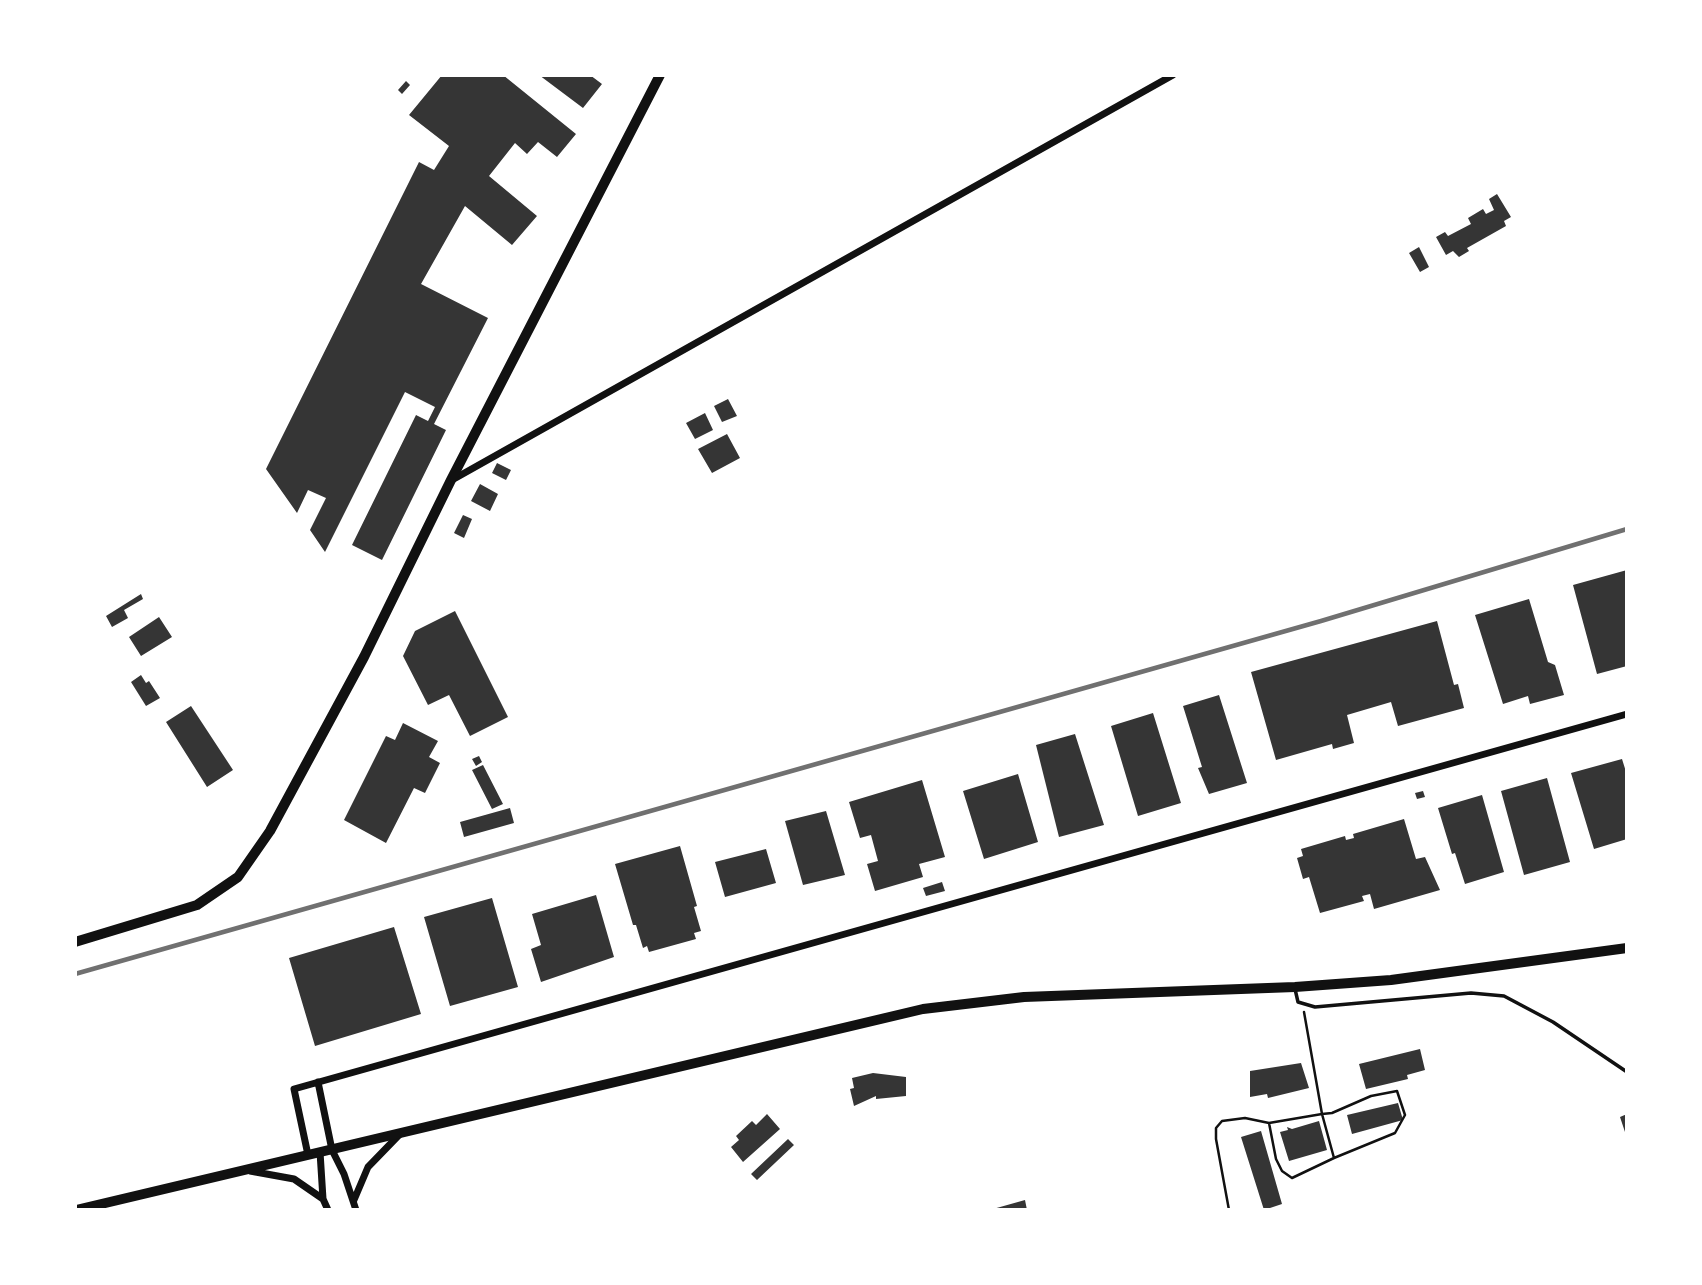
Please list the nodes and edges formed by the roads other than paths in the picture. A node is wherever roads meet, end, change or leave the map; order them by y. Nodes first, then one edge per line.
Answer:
1 (660, 75) edge
2 (1173, 75) edge
3 (451, 480) junction
4 (1627, 714) edge
5 (75, 942) edge
6 (1627, 948) edge
7 (1295, 987) junction
8 (1627, 1072) edge
9 (318, 1082) junction
10 (400, 1133) junction
11 (332, 1150) junction
12 (320, 1152) junction
13 (308, 1155) junction
14 (244, 1170) junction
15 (323, 1199) junction
16 (354, 1200) junction
17 (76, 1210) edge
18 (328, 1210) edge
19 (356, 1210) edge

1 - 3 main road
2 - 3 street
3 - 5 main road
4 - 9 street
6 - 7 main road
7 - 8 lane
7 - 10 main road
9 - 11 street
9 - 13 street
10 - 11 main road
10 - 16 street
11 - 12 main road
11 - 16 street
12 - 13 main road
12 - 15 street
13 - 14 main road
14 - 15 street
14 - 17 main road
15 - 18 street
16 - 19 street

